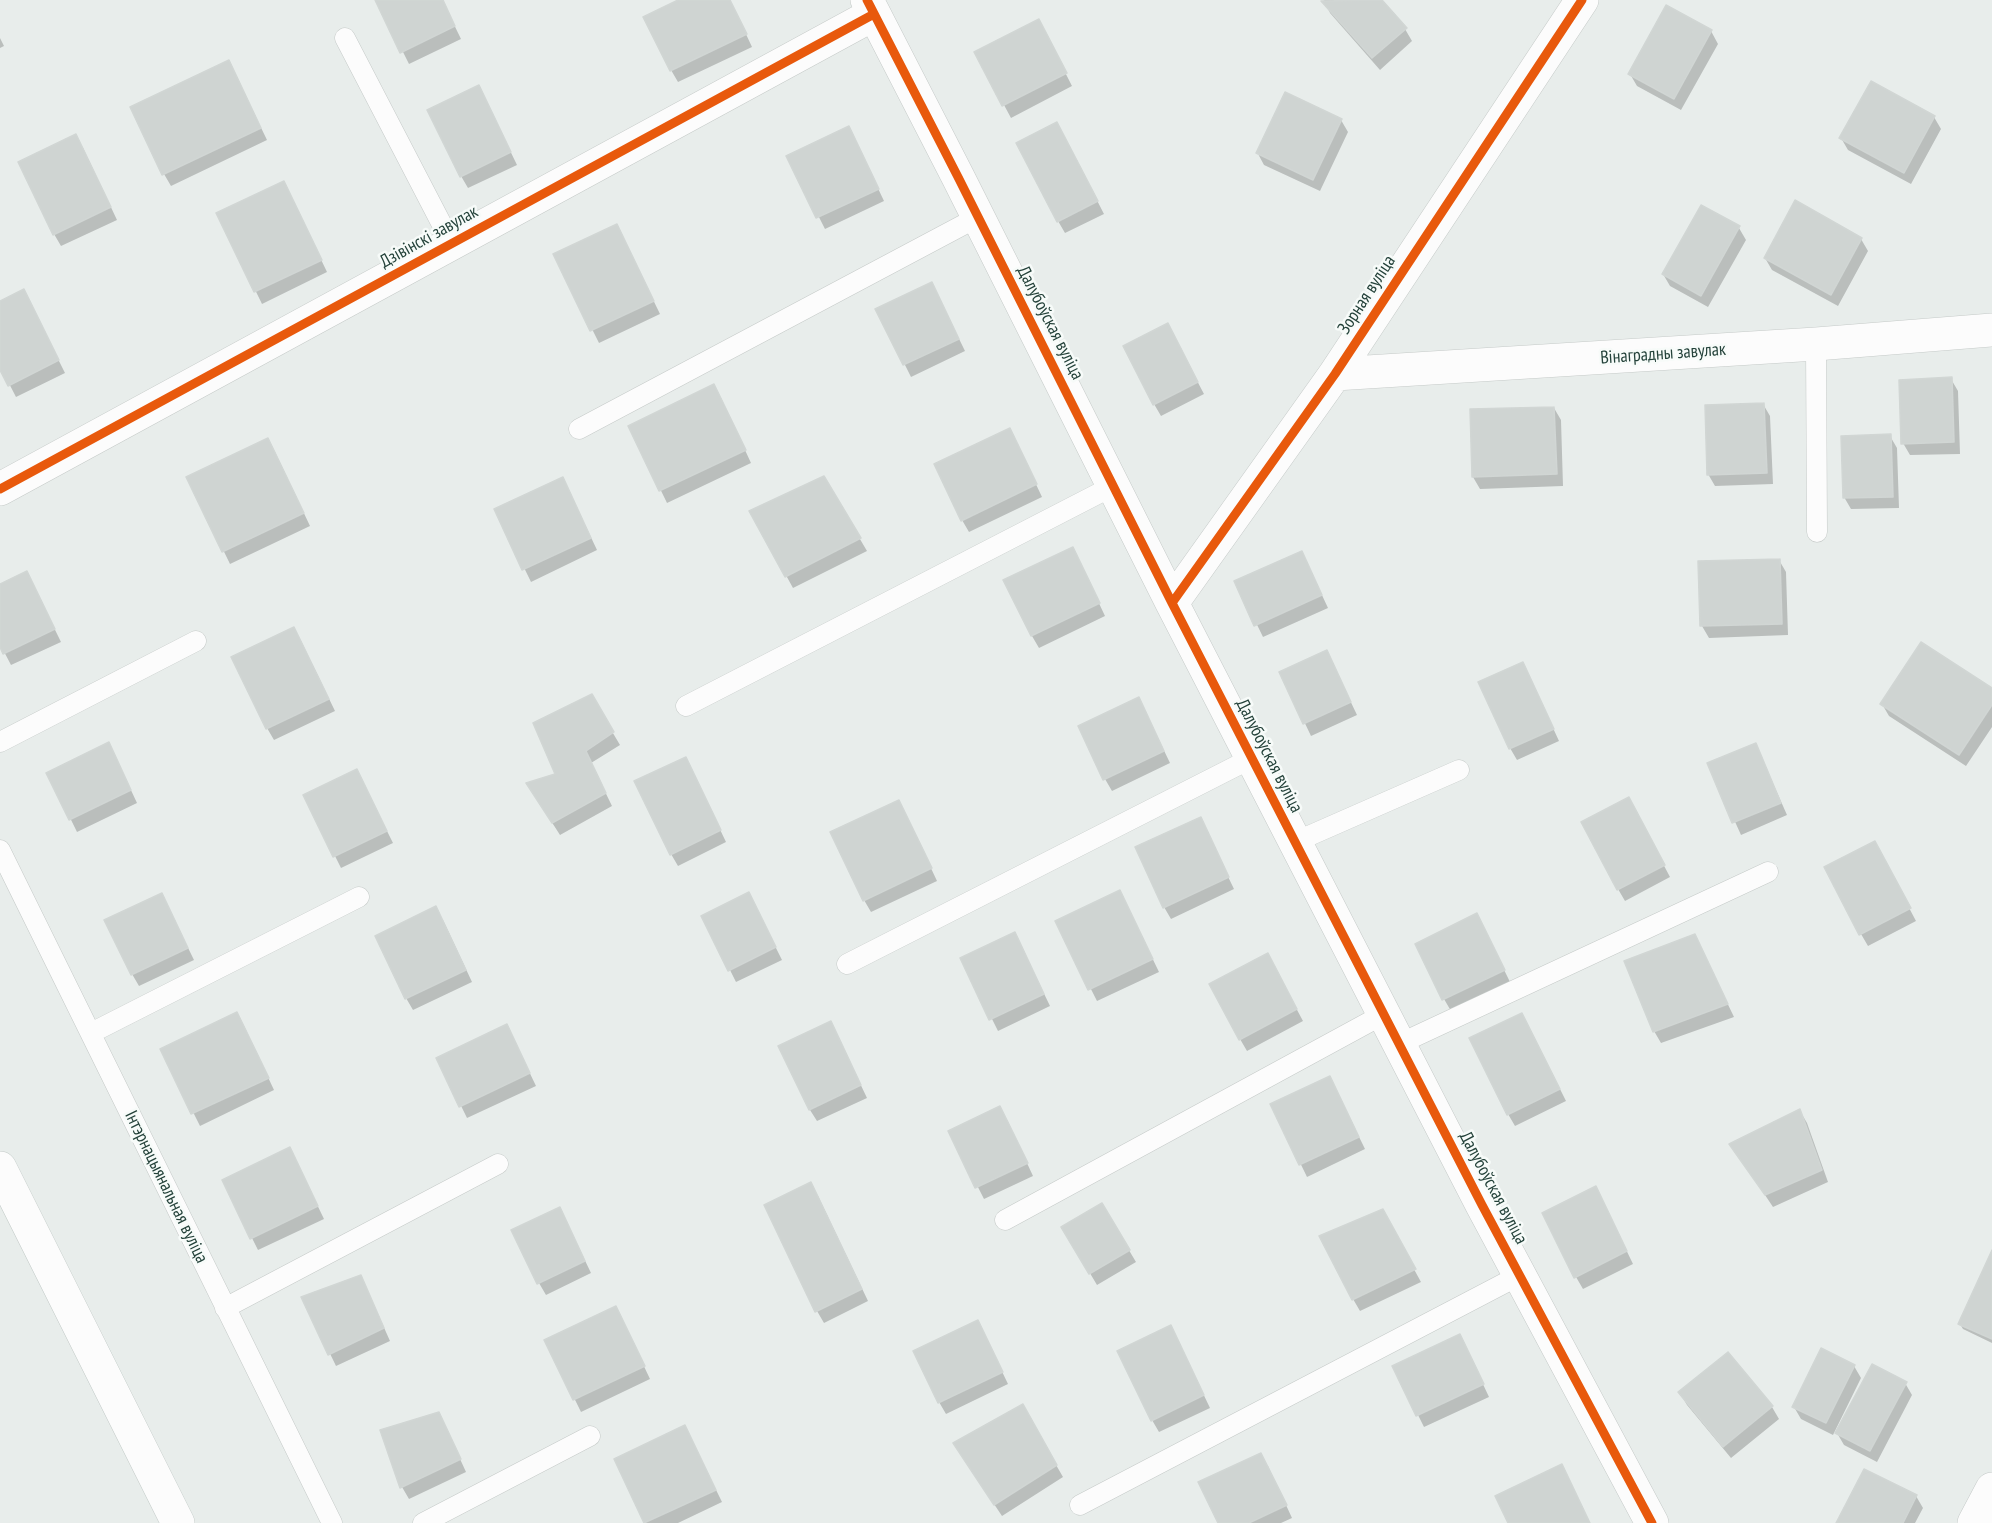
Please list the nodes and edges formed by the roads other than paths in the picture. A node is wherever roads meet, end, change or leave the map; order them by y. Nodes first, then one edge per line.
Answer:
1 (1582, 0) edge
2 (870, 7) edge
3 (345, 38) dead end
4 (978, 217) junction
5 (452, 243) junction
6 (1992, 330) edge
7 (1816, 344) junction
8 (1335, 374) junction
9 (579, 429) dead end
10 (1113, 486) junction
11 (0, 489) edge
12 (1816, 532) dead end
13 (1172, 603) junction
14 (196, 641) dead end
15 (686, 706) dead end
16 (0, 742) edge
17 (1252, 758) junction
18 (1459, 770) dead end
19 (1295, 842) junction
20 (0, 850) edge
21 (1768, 872) dead end
22 (360, 897) dead end
23 (847, 964) dead end
24 (1384, 1014) junction
25 (91, 1033) junction
26 (1399, 1044) junction
27 (498, 1164) dead end
28 (0, 1168) edge
29 (1005, 1220) dead end
30 (1520, 1275) junction
31 (225, 1308) junction
32 (590, 1436) dead end
33 (1992, 1489) edge
34 (1080, 1505) dead end
35 (178, 1523) edge
36 (332, 1523) edge
37 (423, 1523) edge
38 (1653, 1523) edge
39 (1974, 1523) edge

1 - 8 street, Зорная вуліца
2 - 4 street, Далубоўская вуліца
2 - 5 street, Дзівінскі завулак
3 - 5 lane
4 - 9 lane
4 - 10 street, Далубоўская вуліца
5 - 11 street, Дзівінскі завулак
6 - 7 street, Вінаградны завулак
7 - 8 street, Вінаградны завулак
7 - 12 lane
8 - 13 street, Зорная вуліца
10 - 13 street, Далубоўская вуліца
10 - 15 lane
13 - 17 street, Далубоўская вуліца
14 - 16 lane
17 - 19 street, Далубоўская вуліца
17 - 23 lane
18 - 19 lane
19 - 24 street, Далубоўская вуліца
20 - 25 lane, Інтэрнацыянальная вуліца
21 - 26 lane
22 - 25 lane
24 - 26 street, Далубоўская вуліца
24 - 29 lane
25 - 31 lane, Інтэрнацыянальная вуліца
26 - 30 street, Далубоўская вуліца
27 - 31 lane
28 - 35 street
30 - 34 lane
30 - 38 street, Далубоўская вуліца
31 - 36 lane, Інтэрнацыянальная вуліца
32 - 37 lane
33 - 39 street

